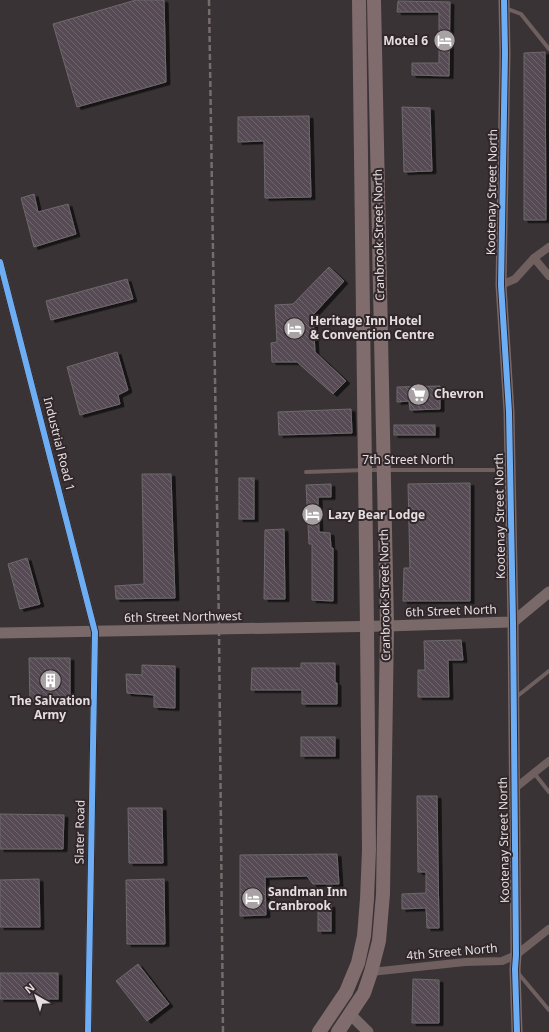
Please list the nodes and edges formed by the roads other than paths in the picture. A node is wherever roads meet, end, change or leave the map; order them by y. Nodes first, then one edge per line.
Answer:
1 (358, 0) edge
2 (374, 0) edge
3 (504, 4) edge
4 (549, 49) edge
5 (549, 247) edge
6 (534, 258) junction
7 (0, 262) edge
8 (549, 276) edge
9 (501, 285) junction
10 (364, 470) junction
11 (510, 470) junction
12 (384, 471) junction
13 (306, 472) dead end
14 (549, 592) edge
15 (513, 622) junction
16 (386, 626) junction
17 (367, 627) junction
18 (95, 632) junction
19 (0, 633) edge
20 (549, 671) edge
21 (514, 700) junction
22 (549, 761) edge
23 (534, 773) junction
24 (514, 789) junction
25 (549, 792) edge
26 (549, 929) edge
27 (516, 955) junction
28 (515, 969) junction
29 (371, 972) junction
30 (346, 992) junction
31 (549, 1010) edge
32 (350, 1014) junction
33 (88, 1032) edge
34 (319, 1032) edge
35 (338, 1032) edge
36 (368, 1032) edge
37 (517, 1032) edge

1 - 10 highway, Cranbrook Street North
2 - 12 highway, Cranbrook Street North
3 - 4 lane
3 - 9 street, Kootenay Street North
5 - 6 street
6 - 8 street
6 - 9 street
7 - 18 street, Industrial Road 1
9 - 11 street, Kootenay Street North
10 - 12 lane, 7th Street North
10 - 13 lane, 7th Street North
10 - 17 highway, Cranbrook Street North
11 - 12 lane, 7th Street North
11 - 15 street, Kootenay Street North
12 - 16 highway, Cranbrook Street North
14 - 15 street, 6th Street North
15 - 16 street, 6th Street North
15 - 21 street, Kootenay Street North
16 - 17 street, 6th Street North
16 - 29 highway, Cranbrook Street North
17 - 18 street, 6th Street Northwest
17 - 30 highway, Cranbrook Street North
18 - 19 street, 6th Street Northwest
18 - 33 street, Slater Road
20 - 21 lane
21 - 24 street, Kootenay Street North
22 - 23 street
23 - 24 street
23 - 25 lane
24 - 27 street, Kootenay Street North
26 - 27 street, 4th Street North
27 - 28 street, Kootenay Street North
27 - 29 street, 4th Street North
28 - 31 lane
28 - 37 street, Kootenay Street North
29 - 32 highway, Cranbrook Street North
30 - 32 highway
30 - 34 highway
32 - 35 highway, Cranbrook Street North
32 - 36 street

